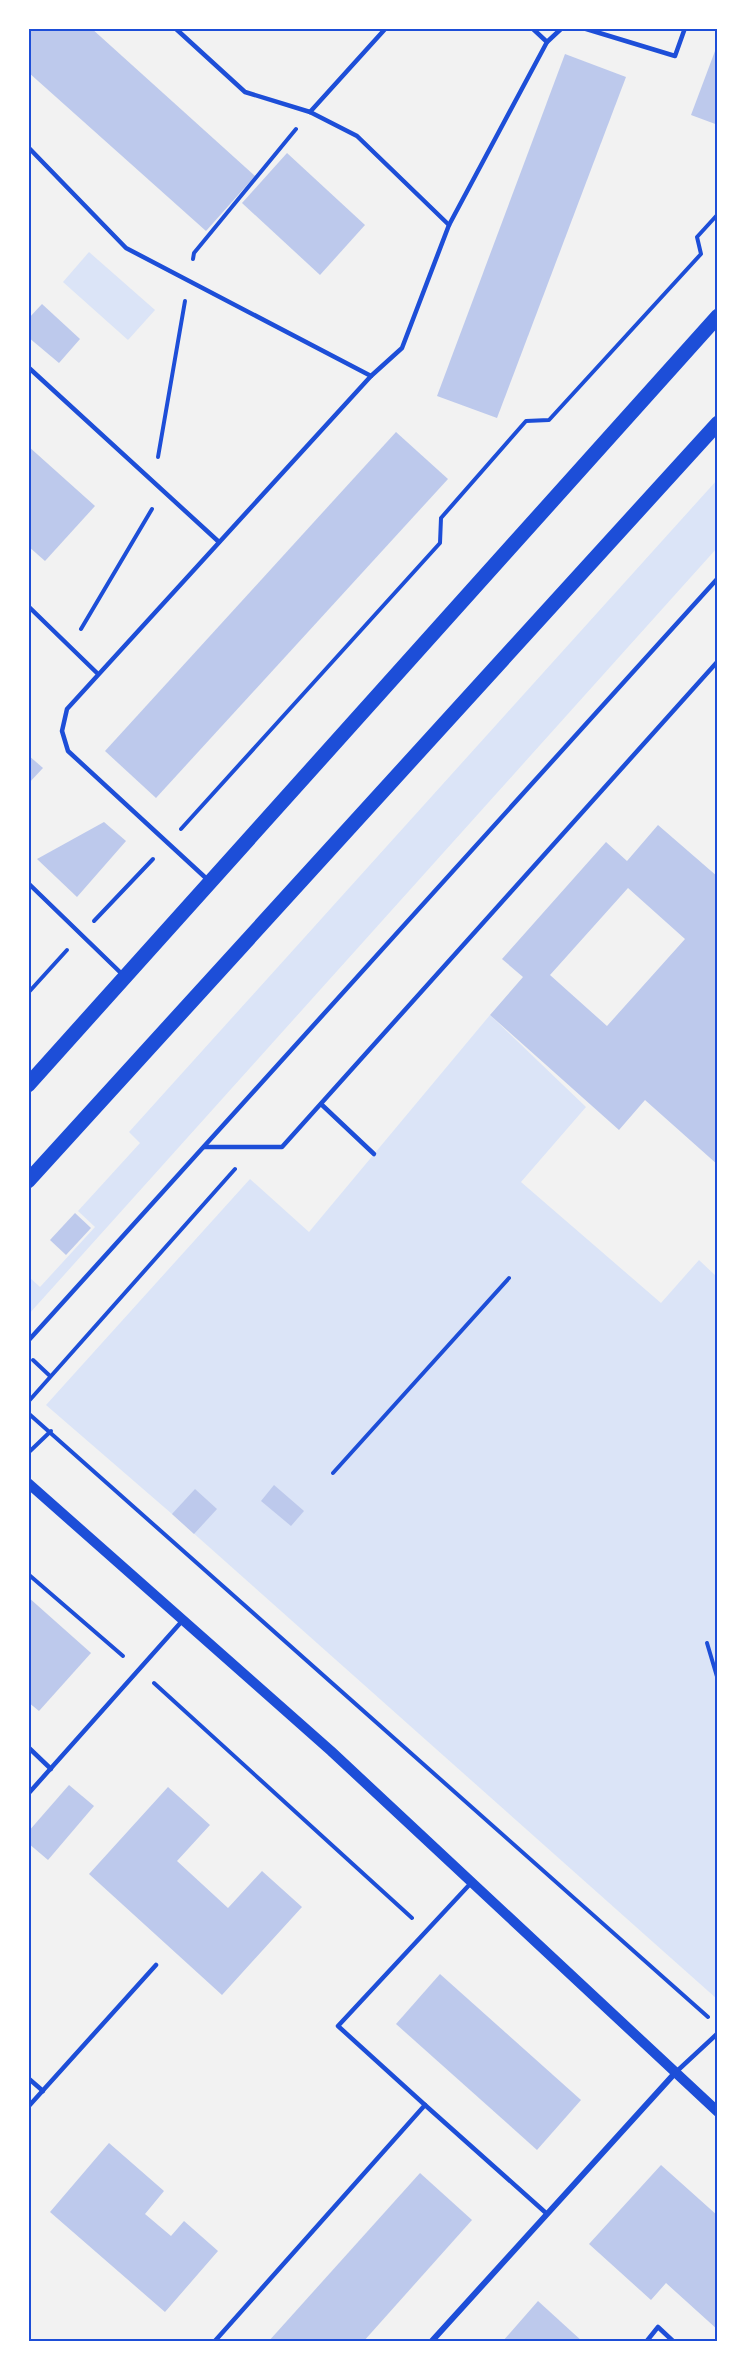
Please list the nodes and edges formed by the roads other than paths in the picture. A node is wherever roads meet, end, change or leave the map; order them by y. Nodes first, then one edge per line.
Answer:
1 (175, 28) edge
2 (386, 28) edge
3 (532, 28) edge
4 (562, 28) edge
5 (583, 28) edge
6 (685, 28) edge
7 (546, 42) junction
8 (310, 112) junction
9 (28, 147) edge
10 (449, 225) junction
11 (717, 316) edge
12 (28, 368) edge
13 (371, 376) junction
14 (717, 423) edge
15 (219, 542) junction
16 (717, 578) edge
17 (28, 606) edge
18 (717, 661) edge
19 (97, 673) junction
20 (210, 882) junction
21 (28, 883) edge
22 (125, 976) junction
23 (28, 1085) edge
24 (321, 1104) junction
25 (204, 1147) junction
26 (374, 1154) dead end
27 (28, 1181) edge
28 (28, 1341) edge
29 (28, 1482) edge
30 (183, 1620) junction
31 (28, 1747) edge
32 (51, 1768) junction
33 (28, 1794) edge
34 (471, 1883) junction
35 (156, 1965) dead end
36 (717, 2033) edge
37 (675, 2073) junction
38 (28, 2078) edge
39 (43, 2091) junction
40 (425, 2105) junction
41 (28, 2108) edge
42 (717, 2112) edge
43 (546, 2213) junction
44 (214, 2342) edge
45 (431, 2342) edge
46 (646, 2342) edge
47 (674, 2342) edge

1 - 8 lane
2 - 8 lane
3 - 7 lane
4 - 7 lane
5 - 6 lane
7 - 10 lane
8 - 10 lane
9 - 13 lane
10 - 13 lane
11 - 20 main road
12 - 15 lane
13 - 15 lane
14 - 27 main road
15 - 19 lane
16 - 25 lane
17 - 19 lane
18 - 24 lane
19 - 20 lane
20 - 22 main road
21 - 22 lane
22 - 23 main road
24 - 25 lane
24 - 26 lane
25 - 28 lane
29 - 30 street
30 - 32 lane
30 - 34 street
31 - 32 lane
32 - 33 lane
34 - 37 street
34 - 40 lane
35 - 39 lane
36 - 37 lane
37 - 42 street
37 - 43 street
38 - 39 lane
39 - 41 lane
40 - 43 lane
40 - 44 lane
43 - 45 street
46 - 47 lane

